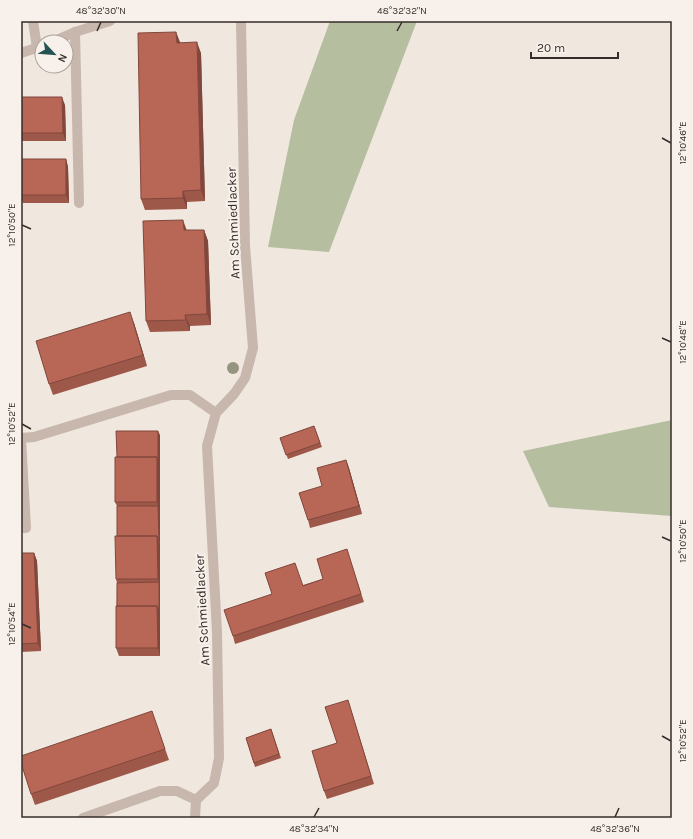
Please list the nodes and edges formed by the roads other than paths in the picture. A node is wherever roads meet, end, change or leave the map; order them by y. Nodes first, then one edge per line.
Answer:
1 (33, 21) edge
2 (110, 21) edge
3 (241, 21) edge
4 (75, 32) junction
5 (36, 34) edge
6 (70, 34) edge
7 (34, 49) edge
8 (21, 54) edge
9 (79, 203) dead end
10 (216, 413) junction
11 (21, 438) edge
12 (21, 528) edge
13 (196, 800) junction
14 (83, 818) edge
15 (195, 818) edge

1 - 5 street
2 - 4 street
3 - 10 street, Am Schmiedlacker
4 - 6 street
4 - 9 street
7 - 8 street
10 - 11 street
10 - 13 street, Am Schmiedlacker
11 - 12 street
13 - 14 street
13 - 15 street

